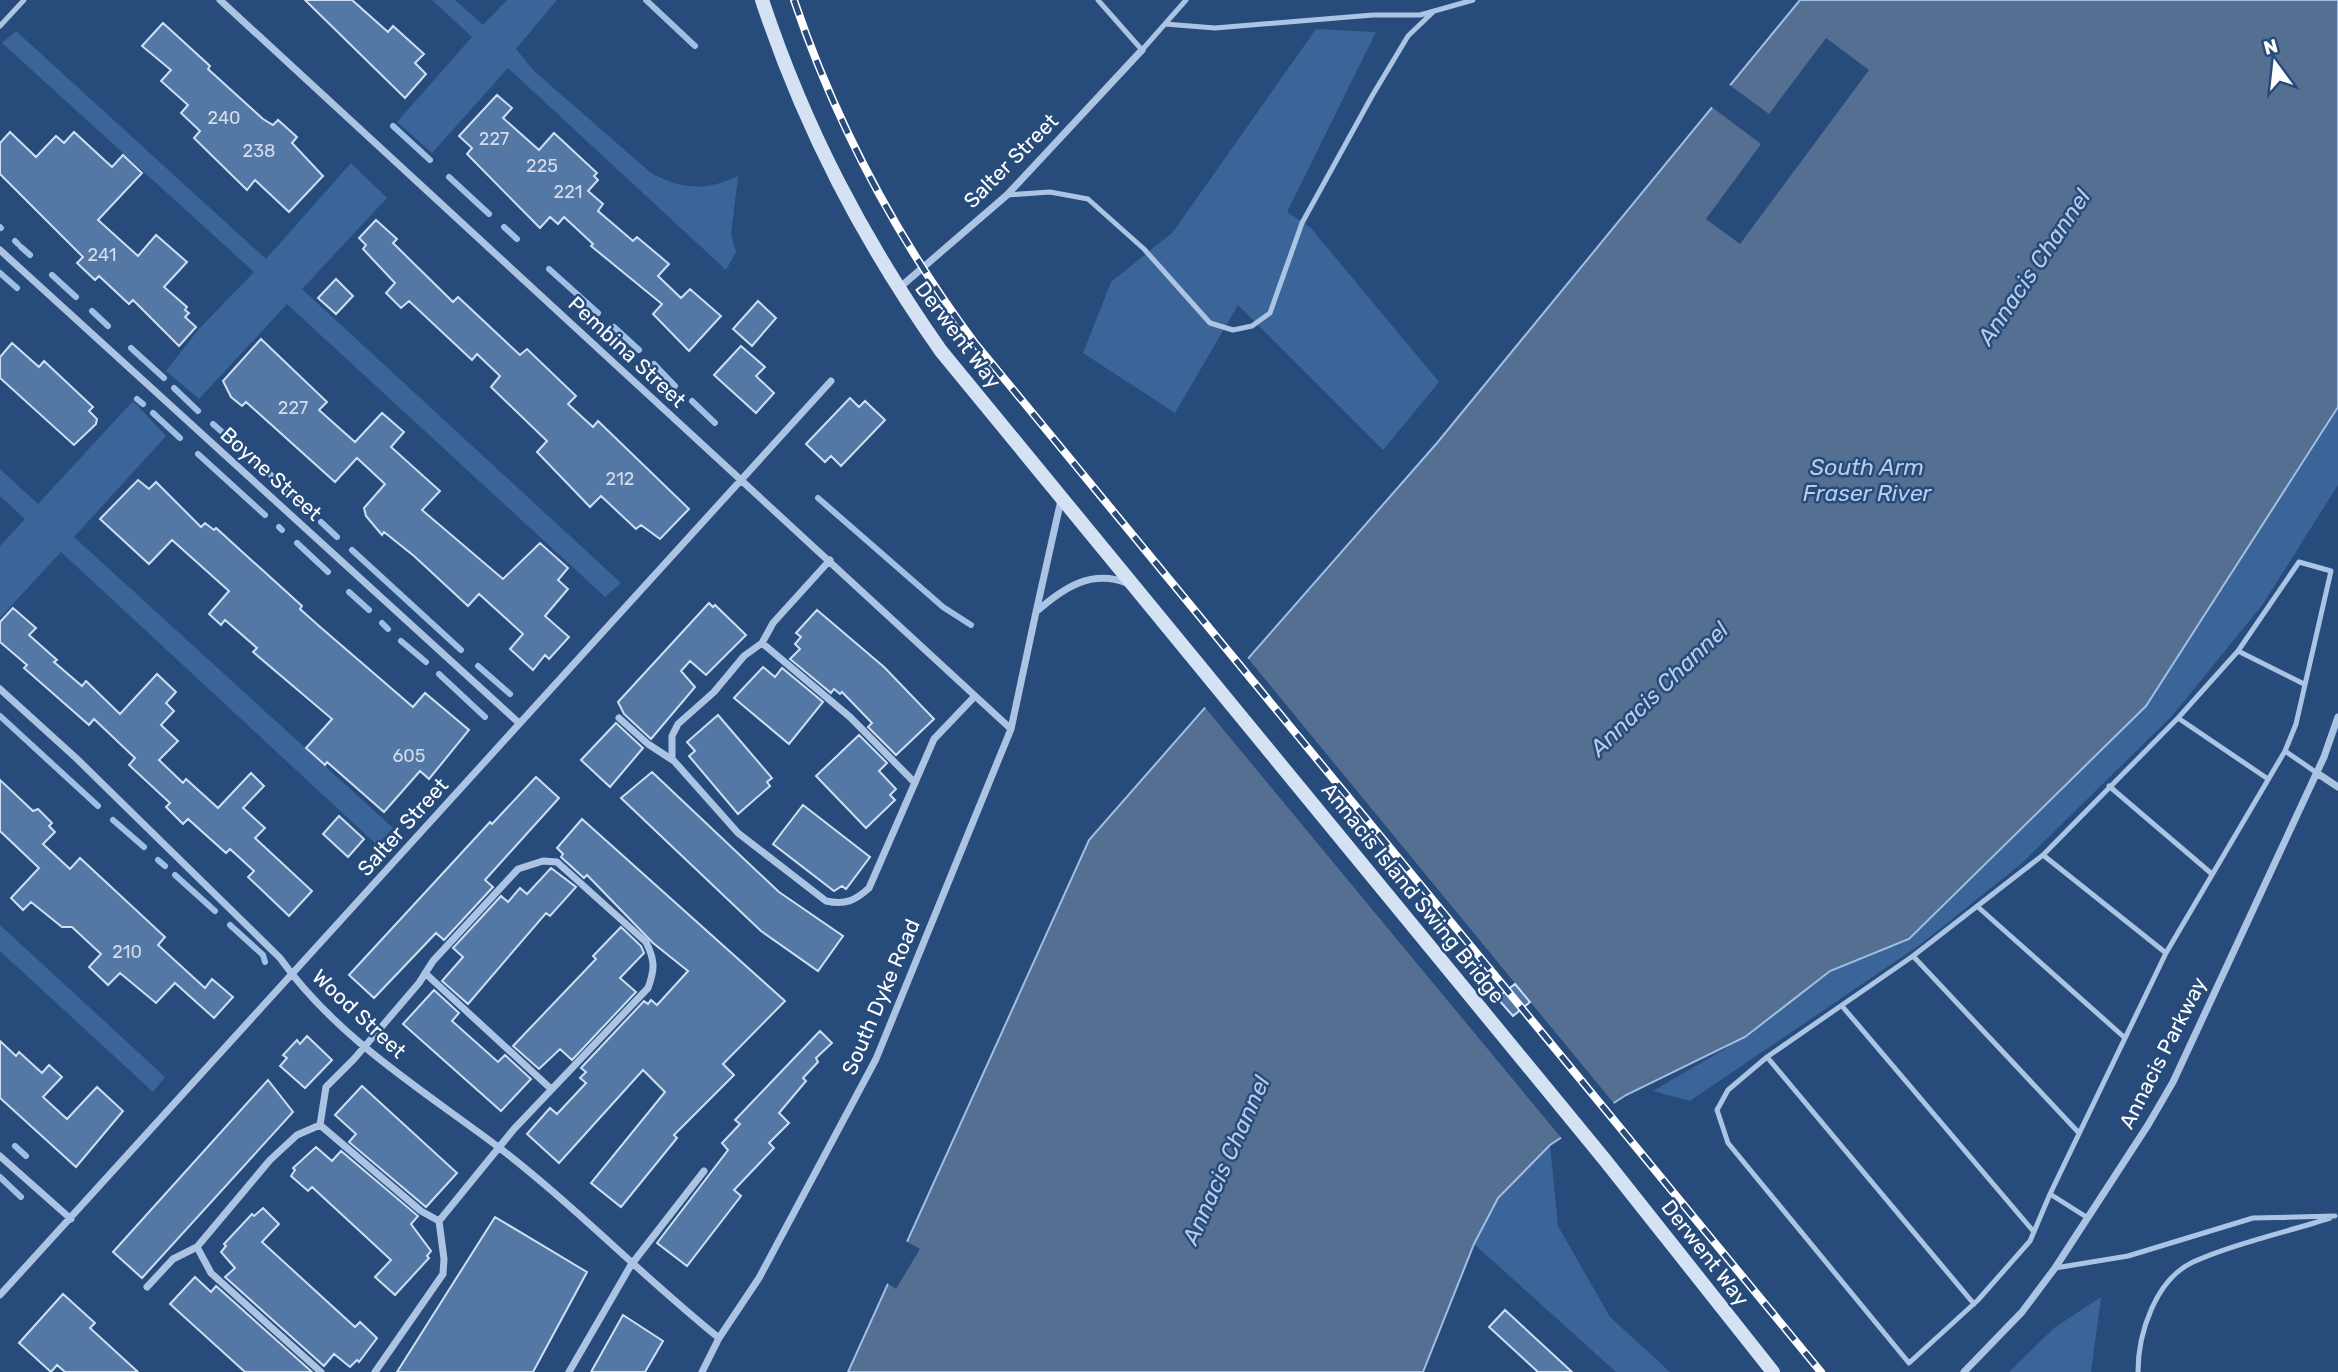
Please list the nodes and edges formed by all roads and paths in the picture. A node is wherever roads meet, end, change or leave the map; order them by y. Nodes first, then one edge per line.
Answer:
1 (24, 0) edge
2 (220, 0) edge
3 (762, 0) edge
4 (1098, 0) edge
5 (1186, 0) edge
6 (1473, 0) edge
7 (1433, 12) junction
8 (1165, 24) junction
9 (0, 26) edge
10 (1142, 50) junction
11 (1007, 195) junction
12 (0, 250) edge
13 (898, 289) junction
14 (831, 381) dead end
15 (739, 478) junction
16 (1062, 499) junction
17 (830, 560) junction
18 (1133, 586) junction
19 (1036, 612) junction
20 (762, 643) junction
21 (2238, 651) junction
22 (1189, 654) joint
23 (2304, 684) junction
24 (0, 689) edge
25 (975, 696) junction
26 (2338, 717) edge
27 (619, 718) dead end
28 (2178, 718) junction
29 (519, 723) junction
30 (1011, 729) junction
31 (2285, 751) junction
32 (672, 760) junction
33 (2316, 773) junction
34 (2268, 779) junction
35 (915, 783) junction
36 (2109, 786) junction
37 (2338, 787) edge
38 (2043, 855) junction
39 (2212, 874) junction
40 (1978, 907) junction
41 (2166, 953) junction
42 (1913, 957) junction
43 (425, 973) junction
44 (293, 976) junction
45 (1842, 1006) junction
46 (2125, 1038) junction
47 (366, 1046) junction
48 (1767, 1057) junction
49 (550, 1088) junction
50 (320, 1125) junction
51 (2079, 1133) junction
52 (498, 1147) junction
53 (0, 1156) edge
54 (1605, 1160) joint
55 (704, 1171) dead end
56 (2050, 1194) junction
57 (2337, 1216) edge
58 (71, 1219) junction
59 (2088, 1219) junction
60 (439, 1221) junction
61 (2034, 1232) junction
62 (197, 1247) junction
63 (631, 1265) junction
64 (2055, 1268) junction
65 (147, 1287) dead end
66 (0, 1295) edge
67 (1974, 1304) junction
68 (719, 1338) junction
69 (321, 1372) edge
70 (375, 1372) edge
71 (569, 1372) edge
72 (702, 1372) edge
73 (1773, 1372) edge
74 (1964, 1372) edge
75 (2138, 1372) edge

1 - 9 lane
2 - 15 street, Pembina Street
3 - 13 main road, Derwent Way
4 - 10 lane
5 - 8 lane
6 - 7 lane
7 - 8 lane
7 - 11 lane
8 - 10 lane
10 - 11 street, Salter Street
11 - 13 street, Salter Street
12 - 29 street, Boyne Street
13 - 16 main road, Derwent Way
14 - 15 street, Salter Street
15 - 17 street, Pembina Street
15 - 29 street, Salter Street
16 - 18 main road, Derwent Way
16 - 19 street, South Dyke Road
17 - 20 street
17 - 25 street, Pembina Street
18 - 19 street
18 - 22 main road, Derwent Way
19 - 30 street, South Dyke Road
20 - 32 street
20 - 35 street
21 - 23 lane
21 - 23 lane
21 - 28 lane
22 - 54 main road, Annacis Island Swing Bridge
23 - 31 lane
24 - 44 street, Wood Street
25 - 30 street, Pembina Street
25 - 35 street
26 - 33 street, Annacis Parkway
27 - 32 street
28 - 34 lane
28 - 36 lane
29 - 44 street, Salter Street
30 - 68 street, South Dyke Road
31 - 33 lane
31 - 34 lane
32 - 35 street
33 - 37 street
33 - 59 street, Annacis Parkway
34 - 39 lane
36 - 38 lane
36 - 39 lane
38 - 40 lane
38 - 41 lane
39 - 41 lane
40 - 42 lane
40 - 46 lane
41 - 46 lane
42 - 45 lane
42 - 51 lane
43 - 47 street
43 - 49 street
43 - 49 street
44 - 47 street, Wood Street
44 - 58 street, Salter Street
45 - 48 lane
45 - 61 lane
46 - 51 lane
47 - 50 street
47 - 52 street, Wood Street
48 - 67 lane
48 - 67 lane
49 - 52 street
50 - 60 street
50 - 62 street
51 - 56 lane
52 - 60 street
52 - 63 street, Wood Street
53 - 58 street
54 - 73 main road, Derwent Way
55 - 63 street
56 - 59 lane
56 - 61 lane
57 - 64 lane
57 - 75 lane
58 - 66 street, Salter Street
59 - 64 street, Annacis Parkway
60 - 70 street
61 - 67 lane
62 - 65 street
62 - 69 street
63 - 68 street, Wood Street
63 - 71 street
64 - 74 street, Annacis Parkway
68 - 72 street, South Dyke Road

